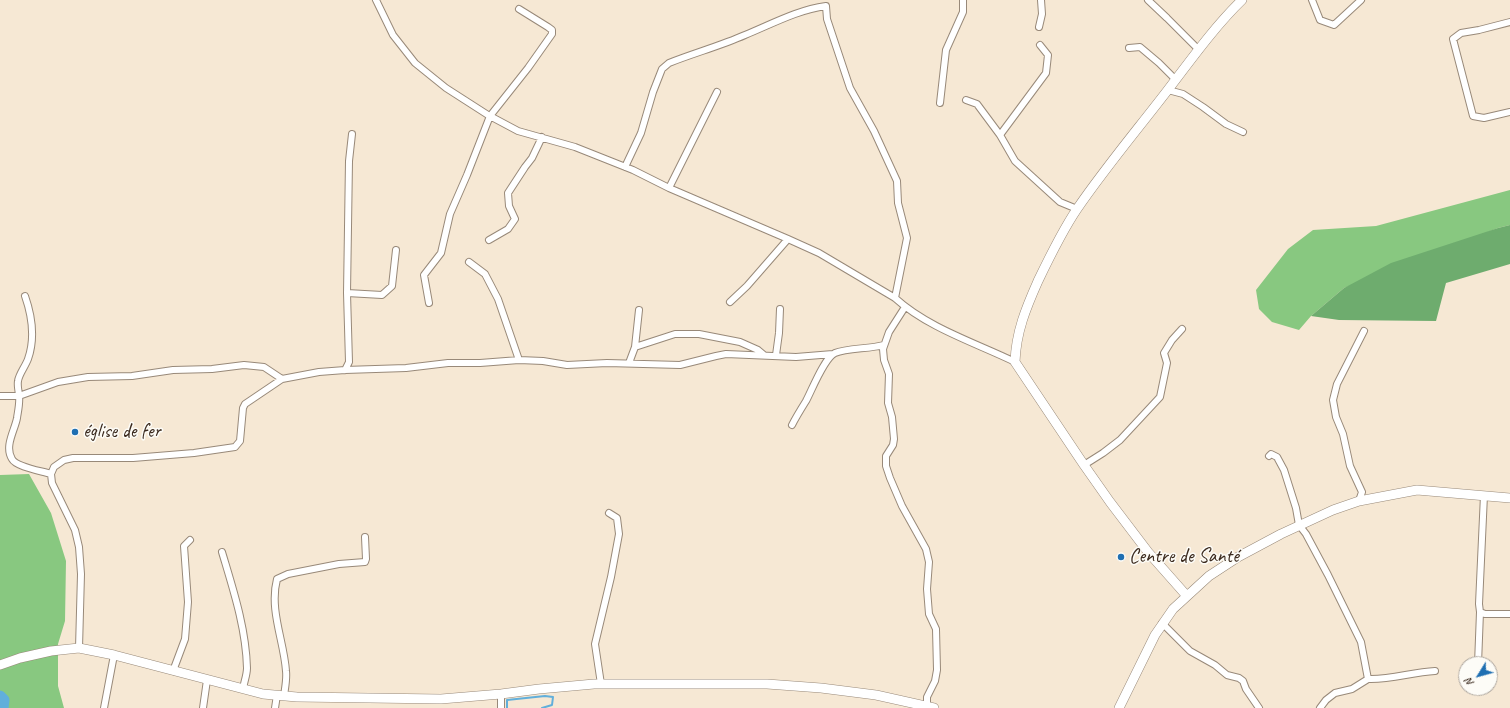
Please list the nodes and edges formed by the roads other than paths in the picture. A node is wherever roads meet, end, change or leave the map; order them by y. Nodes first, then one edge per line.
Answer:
1 (376, 0) edge
2 (963, 0) edge
3 (1041, 0) edge
4 (1148, 0) edge
5 (1242, 0) edge
6 (1312, 0) edge
7 (1362, 0) edge
8 (519, 9) dead end
9 (1510, 22) edge
10 (1039, 27) dead end
11 (1040, 45) dead end
12 (1129, 48) dead end
13 (1199, 50) junction
14 (1175, 79) junction
15 (1168, 90) junction
16 (717, 92) dead end
17 (966, 100) dead end
18 (940, 103) dead end
19 (1510, 112) edge
20 (490, 116) junction
21 (1243, 132) dead end
22 (352, 134) dead end
23 (1000, 135) junction
24 (542, 137) junction
25 (625, 167) junction
26 (669, 188) junction
27 (1077, 209) junction
28 (788, 239) junction
29 (489, 240) dead end
30 (396, 250) dead end
31 (469, 262) dead end
32 (348, 293) junction
33 (25, 296) dead end
34 (896, 298) junction
35 (730, 302) dead end
36 (429, 303) dead end
37 (905, 306) junction
38 (780, 309) dead end
39 (639, 310) dead end
40 (1182, 329) dead end
41 (1364, 331) dead end
42 (884, 345) junction
43 (635, 347) junction
44 (833, 354) junction
45 (764, 355) junction
46 (776, 355) junction
47 (519, 360) junction
48 (1015, 362) junction
49 (629, 363) junction
50 (345, 370) junction
51 (282, 379) junction
52 (0, 396) edge
53 (19, 396) junction
54 (792, 425) dead end
55 (1269, 456) dead end
56 (1084, 465) junction
57 (51, 474) junction
58 (1484, 495) junction
59 (1510, 498) edge
60 (1358, 501) junction
61 (609, 513) dead end
62 (1299, 525) junction
63 (366, 537) dead end
64 (190, 540) dead end
65 (222, 552) dead end
66 (1186, 595) junction
67 (1480, 612) junction
68 (1510, 614) edge
69 (1162, 623) junction
70 (79, 648) junction
71 (114, 655) junction
72 (1478, 656) edge
73 (0, 665) edge
74 (173, 671) junction
75 (1435, 671) dead end
76 (1368, 679) junction
77 (207, 680) junction
78 (601, 684) junction
79 (242, 689) junction
80 (500, 694) junction
81 (280, 696) junction
82 (929, 707) edge
83 (104, 708) edge
84 (203, 708) edge
85 (275, 708) edge
86 (501, 708) edge
87 (1119, 708) edge
88 (1260, 708) edge
89 (1320, 708) edge

1 - 20 street
2 - 18 street
3 - 10 street
4 - 13 street
5 - 13 main road
6 - 7 street
8 - 20 street
9 - 19 street
11 - 23 street
12 - 14 street
13 - 14 main road
14 - 15 main road
15 - 21 street
15 - 27 main road
16 - 26 street
17 - 23 street
20 - 24 street
20 - 36 street
22 - 32 street
23 - 27 street
24 - 25 street
24 - 29 street
25 - 26 street
25 - 34 street
26 - 28 street
27 - 48 main road
28 - 34 street
28 - 35 street
30 - 32 street
31 - 47 street
32 - 50 street
33 - 53 street
34 - 37 street
37 - 42 street
37 - 48 street
38 - 46 street
39 - 43 street
40 - 56 street
41 - 60 street
42 - 44 street
42 - 82 street
43 - 45 street
43 - 49 street
44 - 46 street
44 - 54 street
45 - 46 street
45 - 49 street
47 - 49 street
47 - 50 street
48 - 56 main road
50 - 51 street
51 - 53 street
51 - 57 street
52 - 53 street
53 - 57 street
55 - 62 street
56 - 66 main road
57 - 70 street
58 - 59 main road
58 - 60 main road
58 - 67 street
60 - 62 main road
61 - 78 street
62 - 66 main road
62 - 76 street
63 - 81 street
64 - 74 street
65 - 79 street
66 - 69 main road
67 - 68 street
67 - 72 street
69 - 87 main road
69 - 88 street
70 - 71 main road
70 - 73 main road
71 - 74 main road
71 - 83 street
74 - 77 main road
75 - 76 street
76 - 89 street
77 - 79 main road
77 - 84 street
78 - 80 main road
78 - 82 main road
79 - 81 main road
80 - 81 main road
80 - 86 street
81 - 85 street

